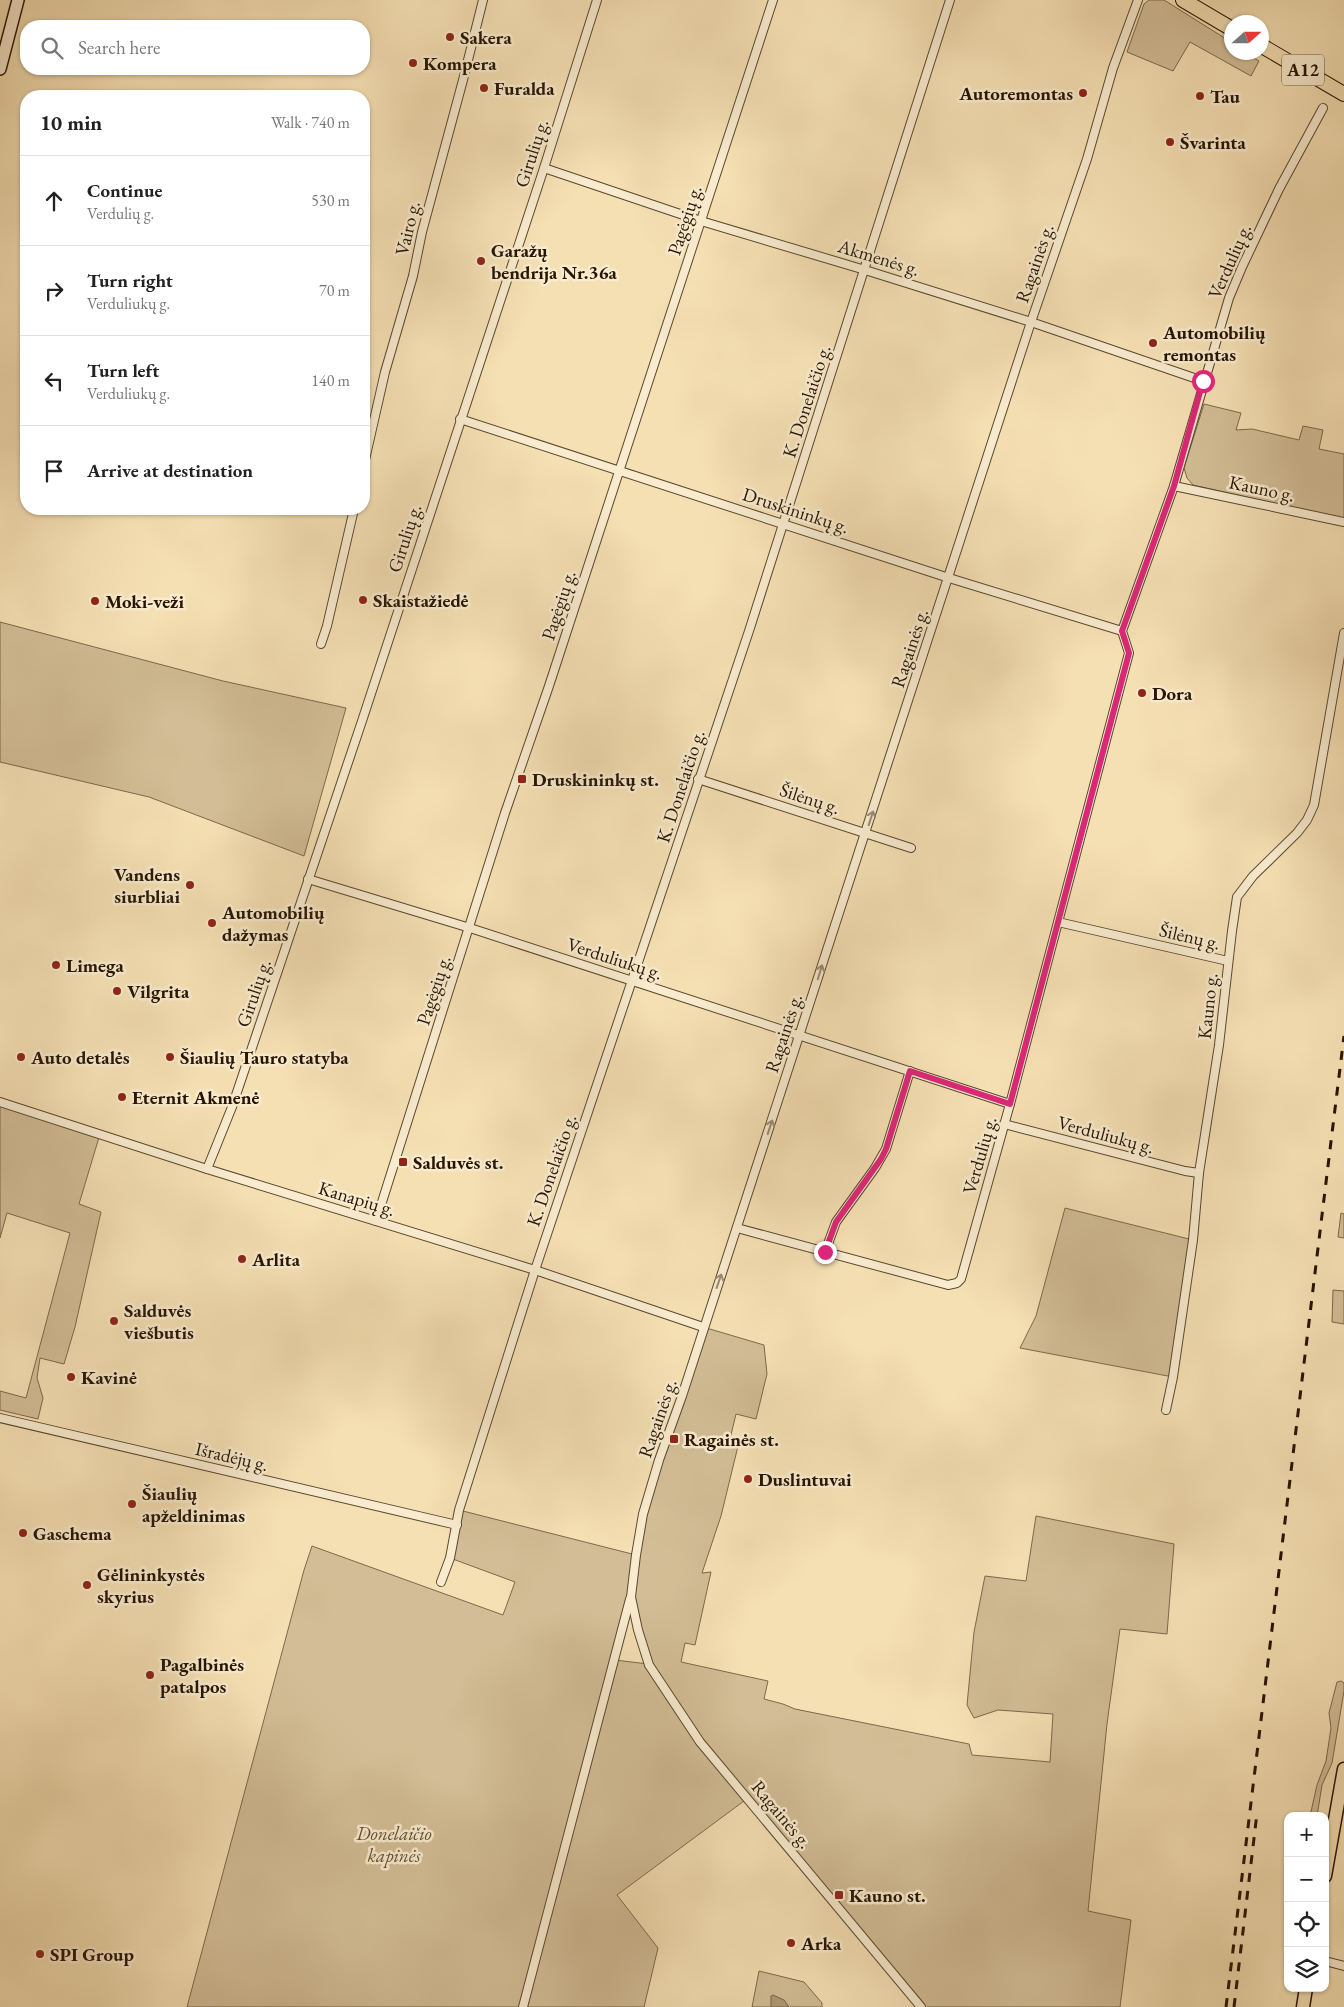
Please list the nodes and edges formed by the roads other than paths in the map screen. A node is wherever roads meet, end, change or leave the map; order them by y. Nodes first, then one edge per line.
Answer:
1 (18, 0) edge
2 (483, 0) edge
3 (597, 0) edge
4 (773, 0) edge
5 (950, 0) edge
6 (1138, 0) edge
7 (1183, 0) edge
8 (1224, 24) edge
9 (1269, 50) edge
10 (0, 69) edge
11 (1344, 94) edge
12 (1323, 108) dead end
13 (544, 168) junction
14 (701, 221) junction
15 (865, 270) junction
16 (1031, 322) junction
17 (1203, 381) junction
18 (460, 419) junction
19 (370, 438) edge
20 (619, 471) junction
21 (1174, 486) junction
22 (353, 515) edge
23 (1344, 522) edge
24 (783, 523) junction
25 (949, 578) junction
26 (1122, 631) junction
27 (1344, 633) edge
28 (321, 644) dead end
29 (698, 779) junction
30 (866, 833) junction
31 (911, 848) dead end
32 (308, 879) junction
33 (1058, 922) junction
34 (470, 928) junction
35 (1228, 961) junction
36 (632, 981) junction
37 (800, 1036) junction
38 (910, 1071) junction
39 (0, 1102) edge
40 (1010, 1104) junction
41 (1004, 1124) junction
42 (207, 1169) junction
43 (1199, 1173) junction
44 (376, 1221) junction
45 (737, 1228) junction
46 (825, 1252) junction
47 (535, 1270) junction
48 (703, 1327) junction
49 (1166, 1410) dead end
50 (0, 1418) edge
51 (457, 1525) junction
52 (441, 1582) dead end
53 (631, 1597) junction
54 (1344, 1769) edge
55 (1328, 1857) edge
56 (1329, 1962) edge
57 (1344, 1966) edge
58 (1305, 1992) edge
59 (523, 2007) edge
60 (921, 2007) edge
61 (1302, 2007) edge

1 - 10 main road
2 - 19 street, Vairo g.
3 - 13 street, Girulių g.
4 - 14 street, Pagėgių g.
5 - 15 street, K. Donelaičio g.
6 - 16 street, Ragainės g.
7 - 8 highway
9 - 11 highway, A12
12 - 17 street, Verdulių g.
13 - 14 street, Akmenės g.
13 - 18 street, Girulių g.
14 - 15 street, Akmenės g.
14 - 20 street, Pagėgių g.
15 - 16 street, Akmenės g.
15 - 24 street, K. Donelaičio g.
16 - 17 street, Akmenės g.
16 - 25 street, Ragainės g.
17 - 21 street, Verdulių g.
18 - 20 street, Druskininkų g.
18 - 32 street, Girulių g.
20 - 24 street, Druskininkų g.
20 - 34 street, Pagėgių g.
21 - 23 street, Kauno g.
21 - 26 street, Verdulių g.
22 - 28 street
24 - 25 street, Druskininkų g.
24 - 29 street, K. Donelaičio g.
25 - 26 street, Druskininkų g.
30 -> 25 street, Ragainės g.
26 - 33 street, Verdulių g.
27 - 35 street, Kauno g.
29 - 30 street, Šilėnų g.
29 - 36 street, K. Donelaičio g.
30 - 31 street, Šilėnų g.
37 -> 30 street, Ragainės g.
32 - 34 street, Verduliukų g.
32 - 42 street, Girulių g.
33 - 35 street, Šilėnų g.
33 - 40 street, Verdulių g.
34 - 36 street, Verduliukų g.
34 - 44 street, Pagėgių g.
35 - 43 street, Kauno g.
36 - 37 street, Verduliukų g.
36 - 47 street, K. Donelaičio g.
37 - 38 street, Verduliukų g.
45 -> 37 street, Ragainės g.
38 - 40 street, Verduliukų g.
38 - 46 street
39 - 42 street, Kanapių g.
40 - 41 street, Verdulių g.
41 - 43 street, Verduliukų g.
41 - 46 street, Verdulių g.
42 - 44 street, Kanapių g.
43 - 49 street, Kauno g.
44 - 47 street, Kanapių g.
45 - 46 street, Verdulių g.
48 -> 45 street, Ragainės g.
47 - 48 street, Kanapių g.
47 - 51 street, K. Donelaičio g.
48 - 53 street, Ragainės g.
50 - 51 street, Išradėjų g.
51 - 52 street, K. Donelaičio g.
53 - 59 street
53 - 60 street, Ragainės g.
54 - 55 main road
56 - 57 street
58 - 61 main road

